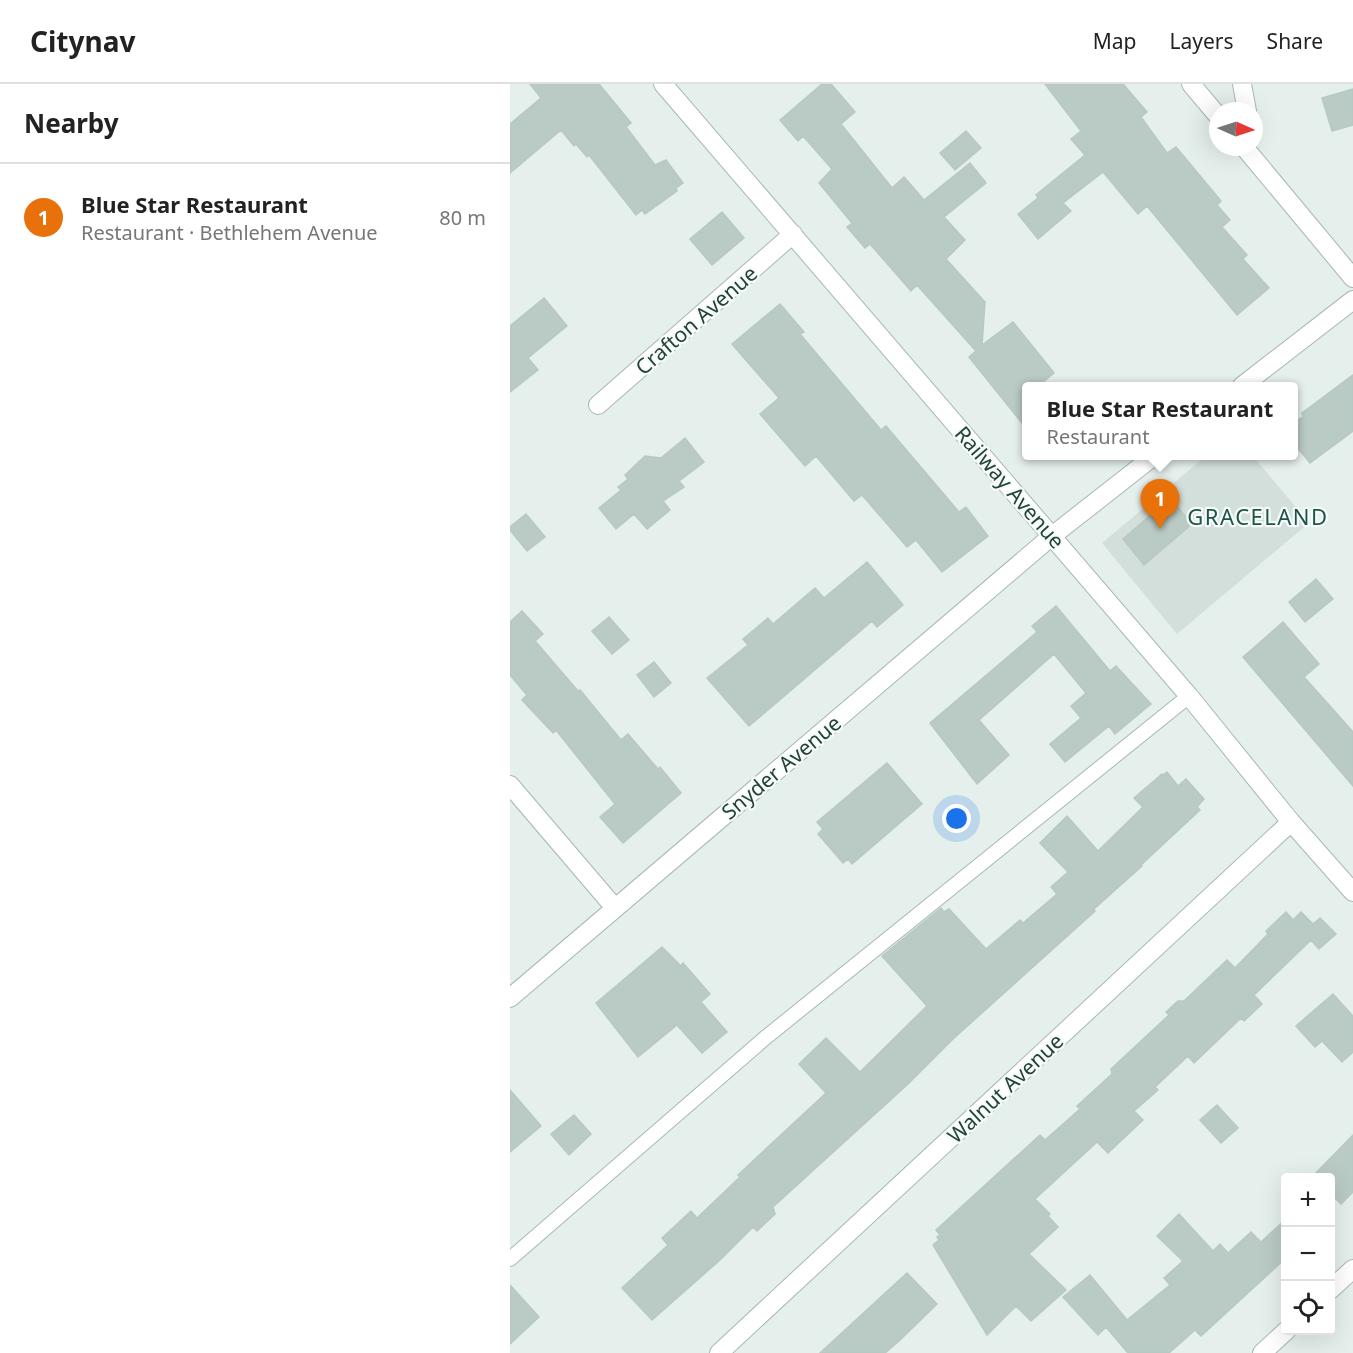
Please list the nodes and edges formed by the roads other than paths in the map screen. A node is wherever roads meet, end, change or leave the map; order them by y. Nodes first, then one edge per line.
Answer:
1 (663, 84) edge
2 (1191, 84) edge
3 (1242, 84) edge
4 (1245, 102) edge
5 (1209, 105) edge
6 (1254, 156) edge
7 (793, 234) junction
8 (1353, 278) edge
9 (1353, 300) edge
10 (1248, 382) edge
11 (598, 405) dead end
12 (1149, 460) edge
13 (1052, 536) junction
14 (1189, 696) junction
15 (510, 785) edge
16 (1291, 822) junction
17 (1353, 892) edge
18 (615, 909) junction
19 (510, 998) edge
20 (510, 1259) edge
21 (1353, 1269) edge
22 (1335, 1285) edge
23 (1282, 1335) edge
24 (719, 1353) edge
25 (1262, 1353) edge

1 - 7 street, Railway Avenue
2 - 5 street
3 - 4 street
6 - 8 street
7 - 11 street, Crafton Avenue
7 - 13 street, Railway Avenue
9 - 10 street
12 - 13 street, Snyder Avenue
13 - 14 street, Railway Avenue
13 - 18 street, Snyder Avenue
14 - 16 street, Railway Avenue
14 - 20 lane
15 - 18 street
16 - 17 street, Railway Avenue
16 - 24 street, Walnut Avenue
18 - 19 street, Snyder Avenue
21 - 22 street
23 - 25 street

